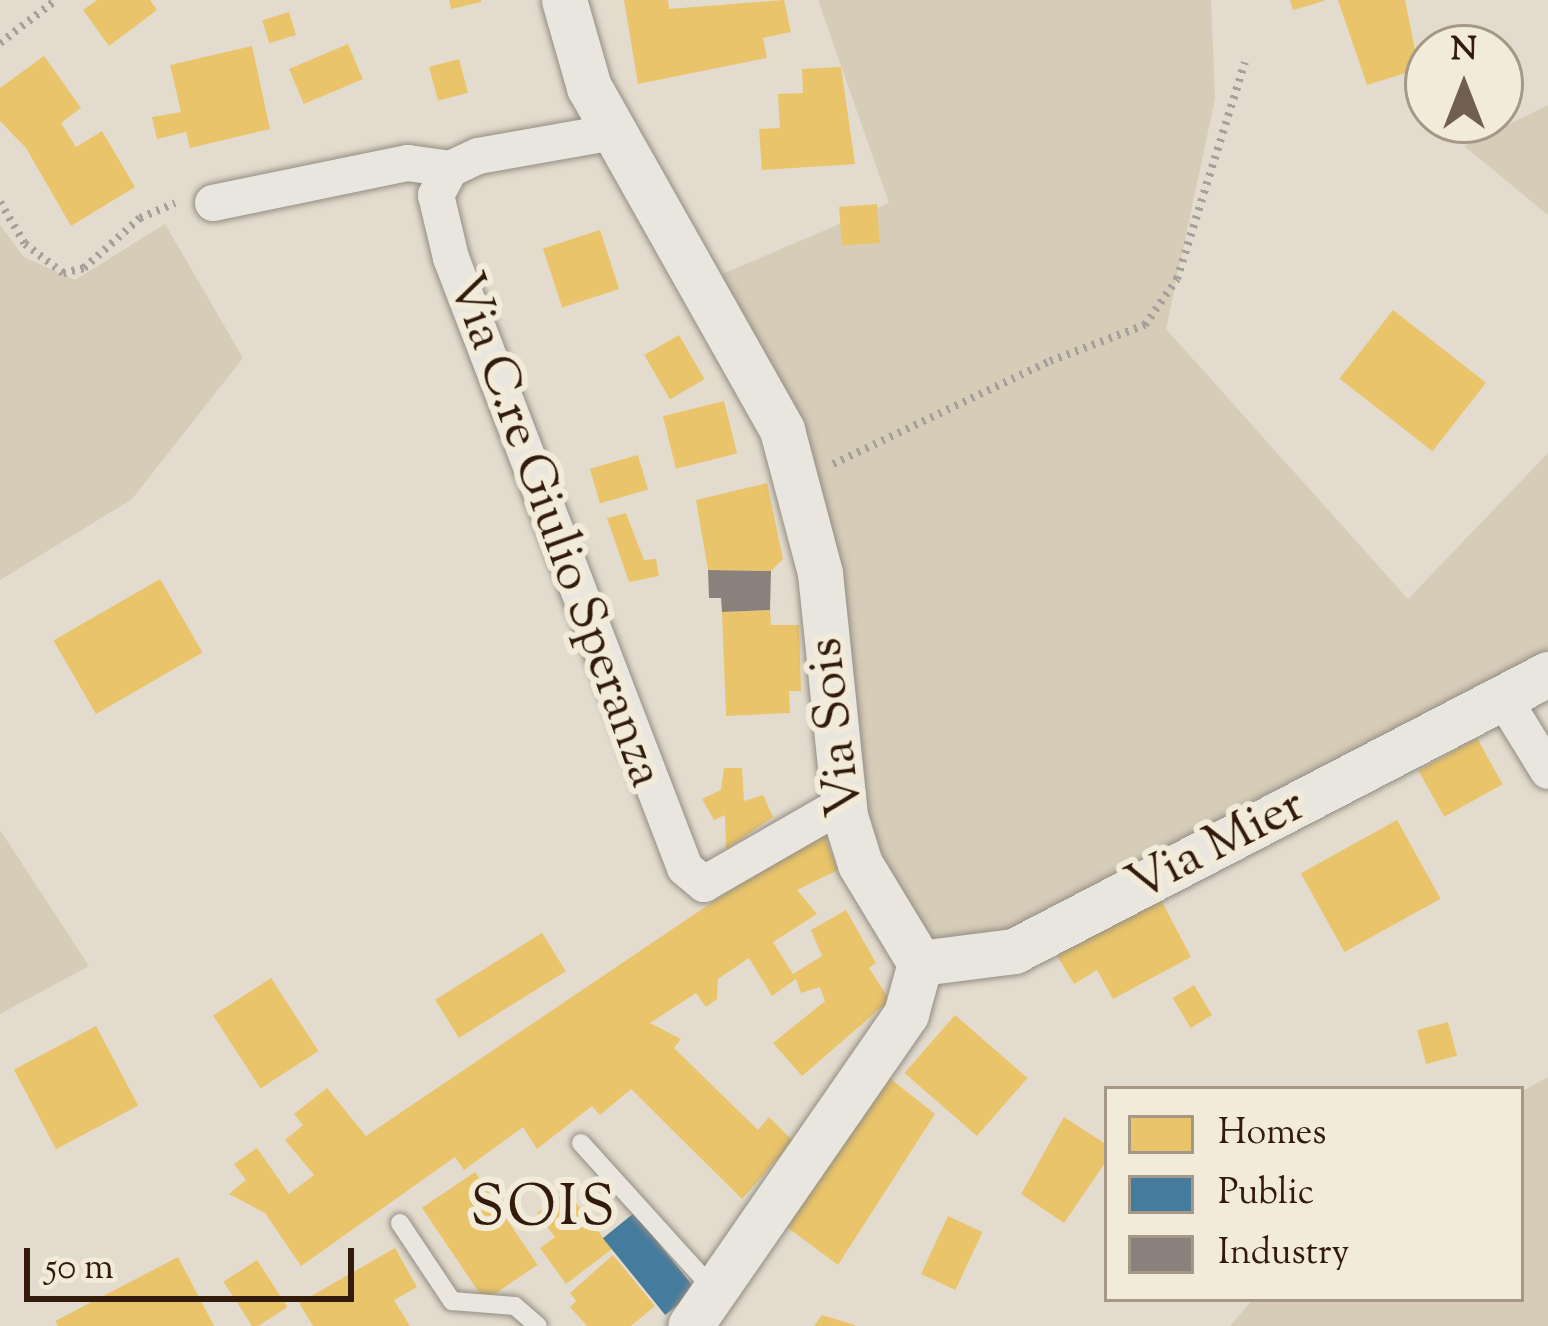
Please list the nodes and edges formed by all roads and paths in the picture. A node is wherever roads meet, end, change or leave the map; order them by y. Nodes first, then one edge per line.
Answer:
1 (56, 0) edge
2 (564, 0) edge
3 (0, 43) edge
4 (1245, 62) dead end
5 (614, 132) junction
6 (450, 169) junction
7 (0, 202) edge
8 (213, 203) joint
9 (798, 478) junction
10 (1548, 674) edge
11 (1504, 701) junction
12 (1548, 771) edge
13 (843, 804) junction
14 (920, 963) junction
15 (581, 1143) dead end
16 (400, 1223) dead end
17 (704, 1310) edge
18 (538, 1326) edge

1 - 3 path
2 - 5 street, Via Sois
4 - 9 path
5 - 6 street
5 - 9 street, Via Sois
6 - 8 street
6 - 13 street, Via C.re Giulio Speranza
7 - 8 path
9 - 13 street, Via Sois
10 - 11 street, Via Mier
11 - 12 street
11 - 14 street, Via Mier
13 - 14 street, Via Sois
14 - 17 street
15 - 17 lane
16 - 18 lane

